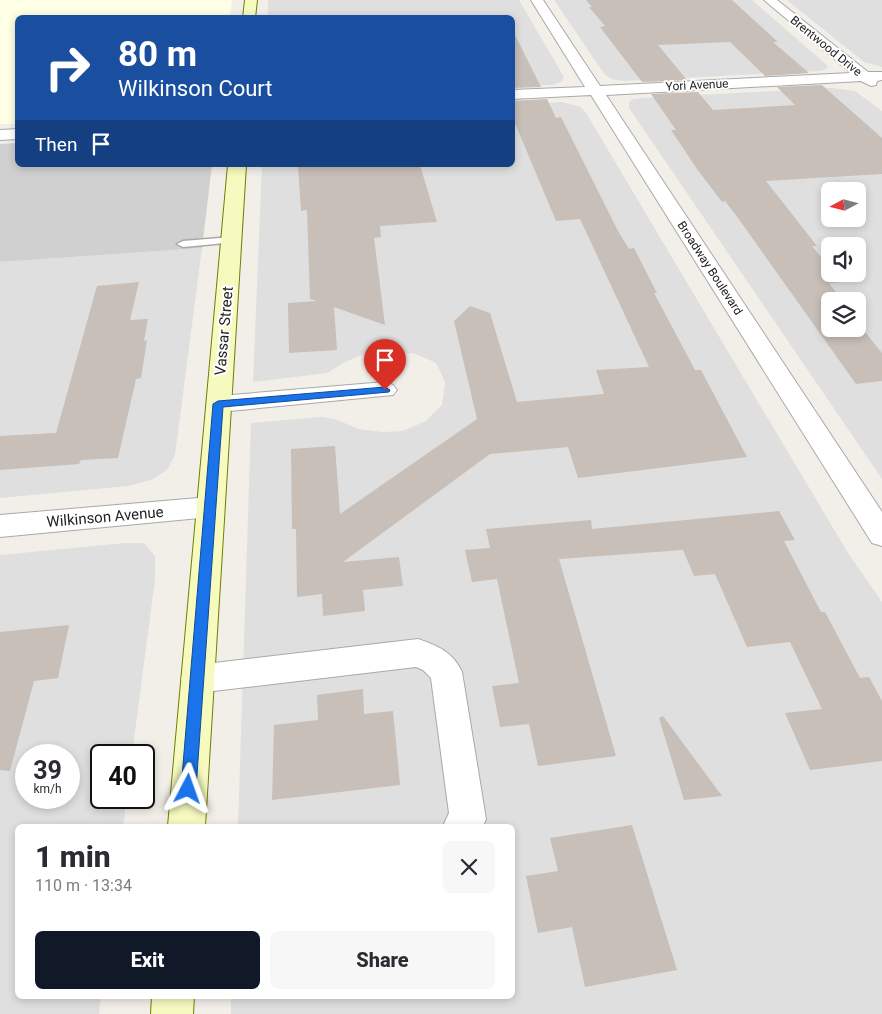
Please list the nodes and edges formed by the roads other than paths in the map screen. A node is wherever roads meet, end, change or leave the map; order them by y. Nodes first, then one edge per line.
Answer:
1 (251, 0) edge
2 (538, 0) edge
3 (770, 0) edge
4 (249, 15) edge
5 (882, 76) edge
6 (865, 77) junction
7 (596, 90) junction
8 (882, 91) edge
9 (515, 95) edge
10 (0, 134) edge
11 (15, 134) edge
12 (237, 167) edge
13 (232, 240) junction
14 (183, 244) dead end
15 (385, 390) dead end
16 (218, 404) junction
17 (210, 507) junction
18 (0, 526) edge
19 (882, 535) edge
20 (197, 678) junction
21 (186, 824) edge
22 (464, 824) edge
23 (173, 999) edge
24 (172, 1014) edge

1 - 4 street
2 - 7 street, Broadway Boulevard
3 - 6 street, Brentwood Drive
5 - 6 street, Yori Avenue
6 - 7 street, Yori Avenue
6 - 8 street, Brentwood Drive
7 - 9 street, Yori Avenue
7 - 19 street, Broadway Boulevard
10 - 11 street
12 - 13 street, Vassar Street
13 - 14 lane
13 - 16 street, Vassar Street
15 - 16 street
16 - 17 street, Vassar Street
17 - 18 street, Wilkinson Avenue
17 - 20 street, Vassar Street
20 - 21 street, Vassar Street
20 - 22 street
23 - 24 street

